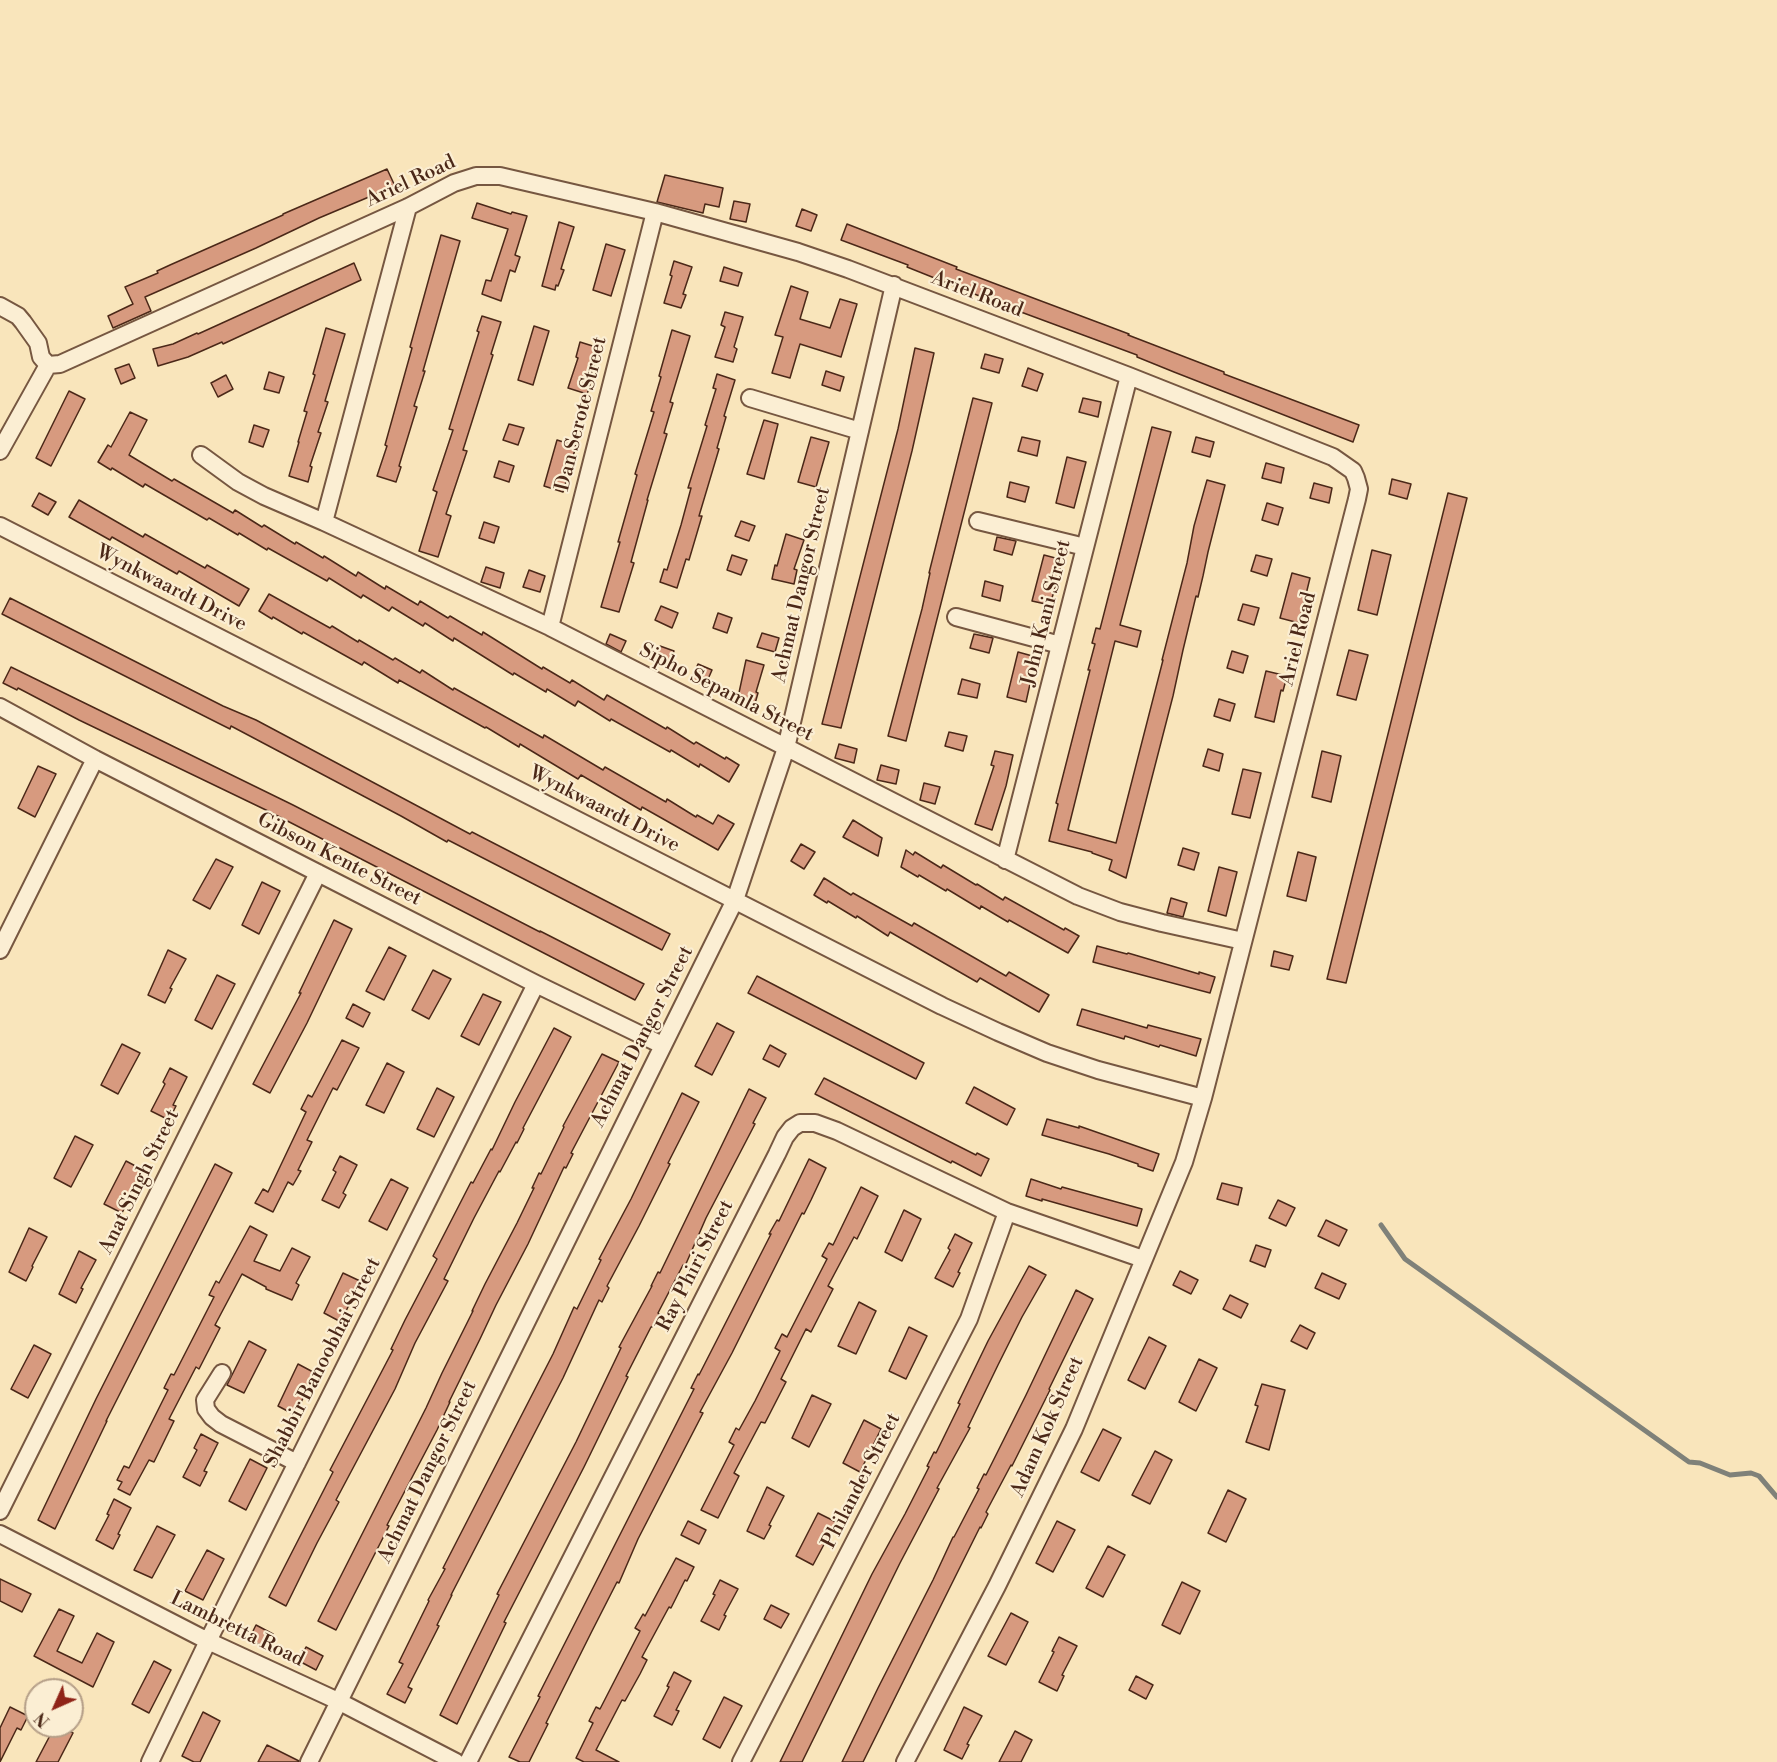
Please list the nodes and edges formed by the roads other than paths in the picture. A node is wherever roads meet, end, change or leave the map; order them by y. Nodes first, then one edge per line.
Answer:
1 (408, 207) junction
2 (655, 212) junction
3 (894, 285) junction
4 (0, 306) edge
5 (48, 364) junction
6 (1129, 376) junction
7 (750, 398) dead end
8 (860, 431) junction
9 (0, 451) edge
10 (201, 455) dead end
11 (978, 521) dead end
12 (324, 522) junction
13 (0, 526) edge
14 (1085, 547) junction
15 (956, 617) dead end
16 (550, 627) junction
17 (1060, 645) junction
18 (0, 707) edge
19 (786, 748) junction
20 (95, 759) junction
21 (1005, 860) junction
22 (318, 873) junction
23 (735, 900) junction
24 (1243, 941) junction
25 (0, 950) edge
26 (536, 984) junction
27 (662, 1045) junction
28 (1203, 1098) junction
29 (1007, 1212) junction
30 (1143, 1259) junction
31 (222, 1372) dead end
32 (297, 1463) junction
33 (0, 1511) edge
34 (0, 1534) edge
35 (208, 1641) junction
36 (338, 1701) junction
37 (150, 1762) edge
38 (309, 1762) edge
39 (456, 1762) edge
40 (468, 1762) edge
41 (741, 1762) edge
42 (905, 1762) edge

1 - 2 street, Ariel Road
1 - 5 street, Ariel Road
1 - 12 street
2 - 3 street, Ariel Road
2 - 16 street, Dan Serote Street
3 - 6 street, Ariel Road
3 - 8 street, Achmat Dangor Street
4 - 5 street
5 - 9 street
6 - 14 street, John Kani Street
6 - 24 street, Ariel Road
7 - 8 street
8 - 19 street, Achmat Dangor Street
10 - 12 street, Sipho Sepamla Street
11 - 14 street
12 - 16 street, Sipho Sepamla Street
13 - 23 street, Wynkwaardt Drive
14 - 17 street, John Kani Street
15 - 17 street
16 - 19 street, Sipho Sepamla Street
17 - 21 street, John Kani Street
18 - 20 street, Gibson Kente Street
19 - 21 street, Sipho Sepamla Street
19 - 23 street, Achmat Dangor Street
20 - 22 street, Gibson Kente Street
20 - 25 street
21 - 24 street, Sipho Sepamla Street
22 - 26 street, Gibson Kente Street
22 - 33 street, Anat Singh Street
23 - 27 street, Achmat Dangor Street
23 - 28 street, Wynkwaardt Drive
24 - 28 street, Ariel Road
26 - 27 street, Gibson Kente Street
26 - 32 street, Shabbir Banoobhai Street
27 - 36 street, Achmat Dangor Street
28 - 30 street, Adam Kok Street
29 - 30 street, Ray Phiri Street
29 - 40 street, Ray Phiri Street
29 - 41 street, Philander Street
30 - 42 street, Adam Kok Street
31 - 32 street
32 - 35 street, Shabbir Banoobhai Street
34 - 35 street, Lambretta Road
35 - 36 street, Lambretta Road
35 - 37 street, Shabbir Banoobhai Street
36 - 38 street, Achmat Dangor Street
36 - 39 street, Lambretta Road

